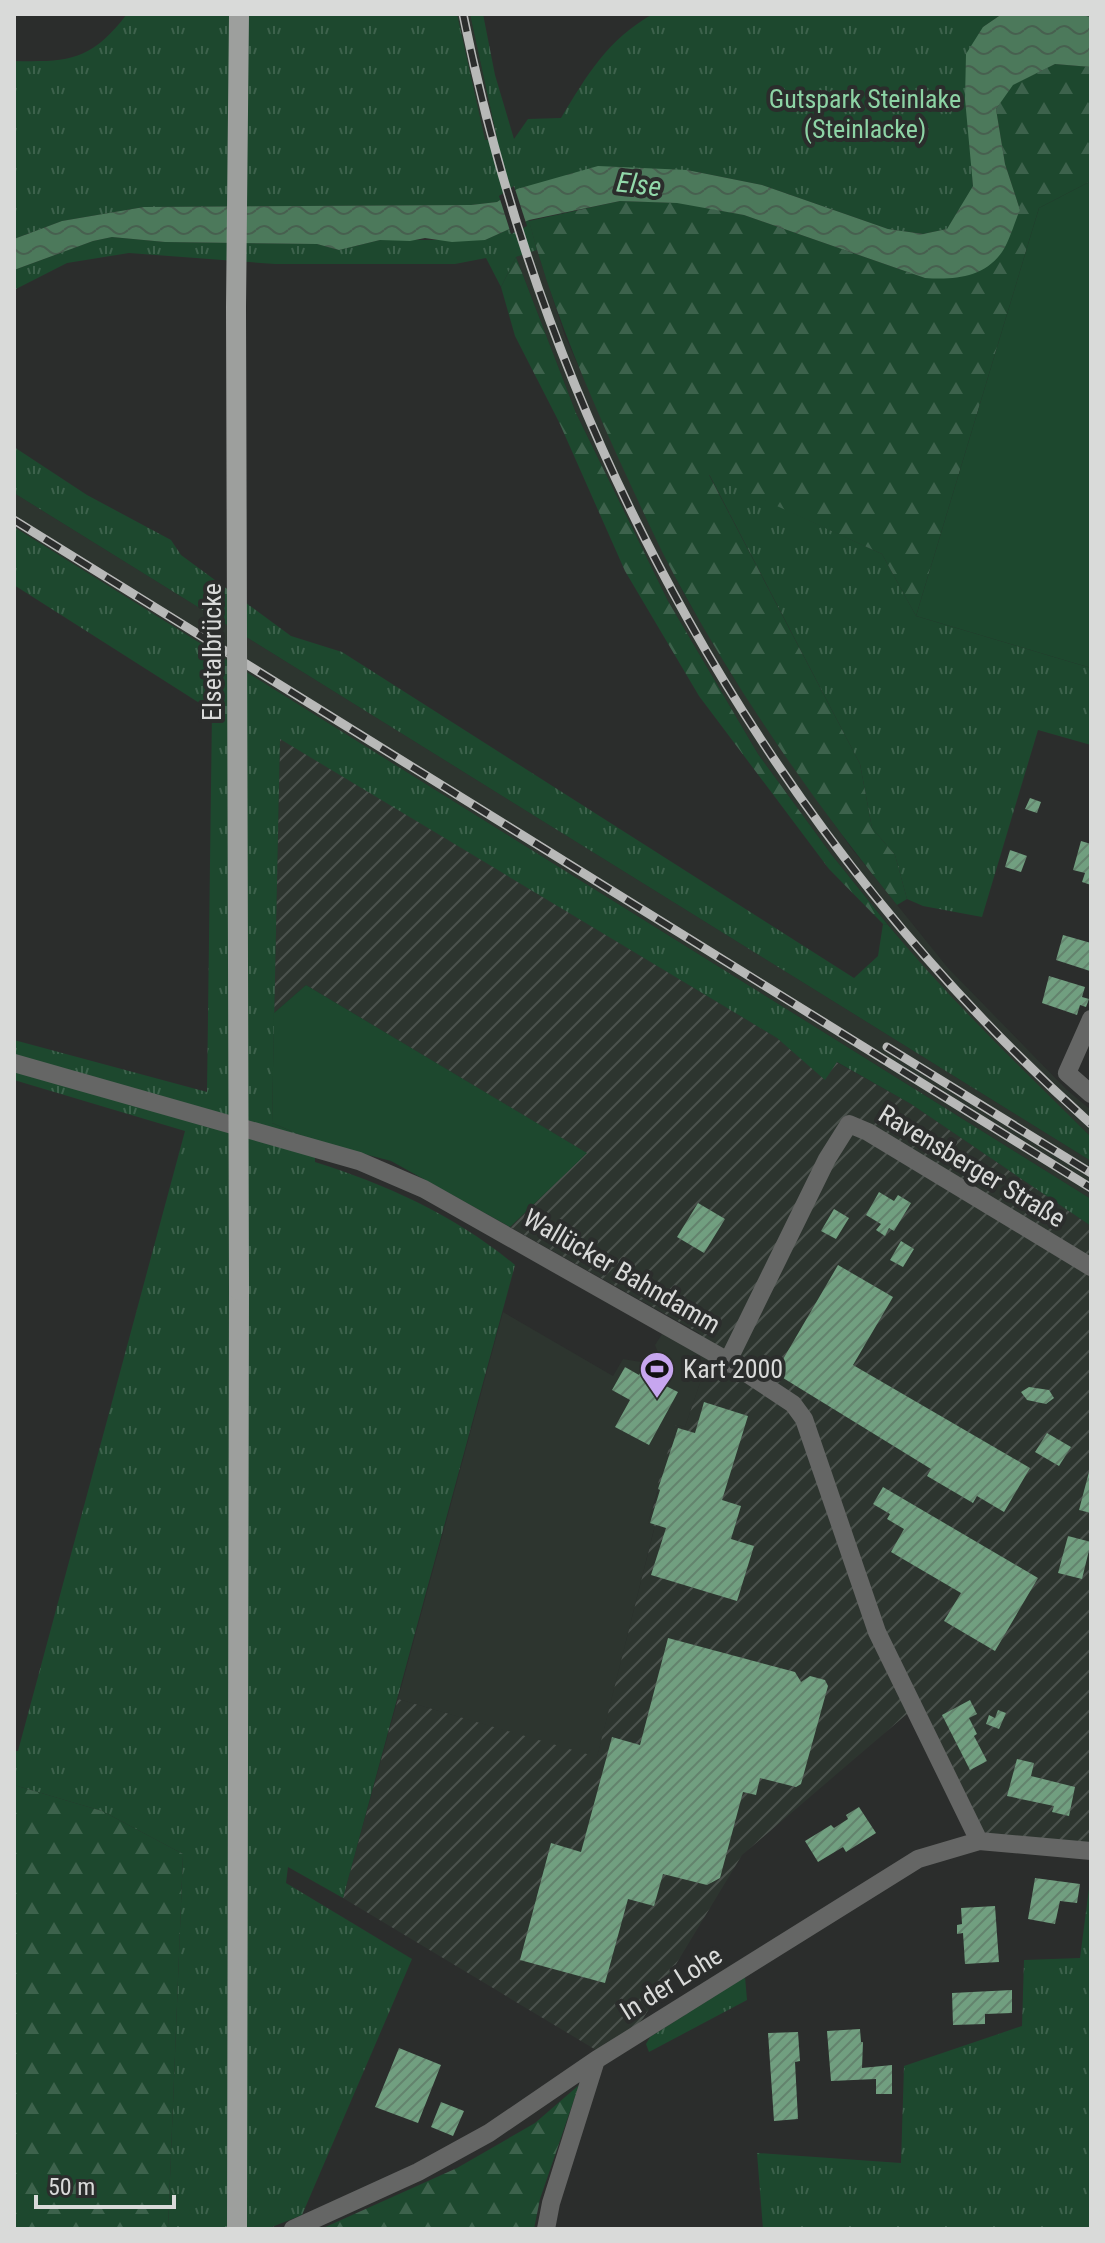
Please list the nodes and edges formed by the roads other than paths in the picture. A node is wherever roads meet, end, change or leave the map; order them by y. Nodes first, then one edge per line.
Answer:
1 (239, 14) edge
2 (1091, 1019) edge
3 (14, 1063) edge
4 (1091, 1094) edge
5 (1091, 1267) edge
6 (728, 1361) junction
7 (979, 1841) junction
8 (1091, 1851) edge
9 (596, 2060) junction
10 (237, 2229) edge
11 (293, 2229) edge
12 (546, 2229) edge

1 - 10 main road, Elsetalbrücke, bridge
2 - 4 street
3 - 6 street, Wallücker Bahndamm
5 - 6 street, Ravensberger Straße
6 - 7 street, Wallücker Bahndamm
7 - 8 street, In der Lohe
7 - 9 street, In der Lohe
9 - 11 street, In der Lohe
9 - 12 street

